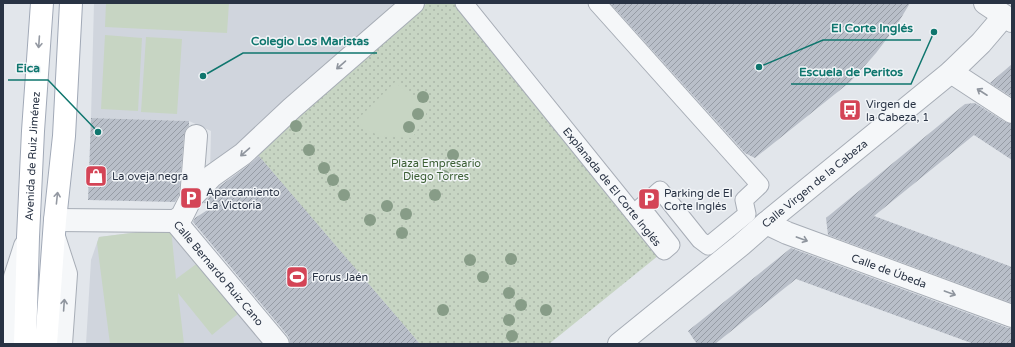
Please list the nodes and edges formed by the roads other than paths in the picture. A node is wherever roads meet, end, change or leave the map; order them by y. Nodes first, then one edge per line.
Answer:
1 (42, 3) edge
2 (71, 3) edge
3 (413, 3) edge
4 (464, 3) edge
5 (597, 3) edge
6 (985, 3) edge
7 (1008, 19) edge
8 (951, 72) junction
9 (1012, 112) edge
10 (196, 136) dead end
11 (191, 198) junction
12 (175, 221) junction
13 (766, 223) junction
14 (54, 228) junction
15 (28, 237) junction
16 (1012, 316) edge
17 (11, 344) edge
18 (25, 344) edge
19 (46, 344) edge
20 (61, 344) edge
21 (278, 344) edge
22 (618, 344) edge

1 -> 15 main road, Avenida de Ruiz Jiménez
14 -> 2 main road
3 -> 11 street
4 - 5 street, Explanada de El Corte Inglés
6 - 7 street
7 - 8 street, Calle Virgen de la Cabeza
9 -> 8 street
8 - 13 street, Calle Virgen de la Cabeza
10 - 11 street
11 - 12 street
12 - 14 street, Calle Bernardo Ruiz Cano
12 - 21 street, Calle Bernardo Ruiz Cano
13 -> 16 street, Calle de Úbeda
13 - 22 street, Calle Virgen de la Cabeza
14 - 19 main road
20 -> 14 street
15 - 17 street, Avenida de Ruiz Jiménez
15 - 18 main road, Avenida de Ruiz Jiménez

